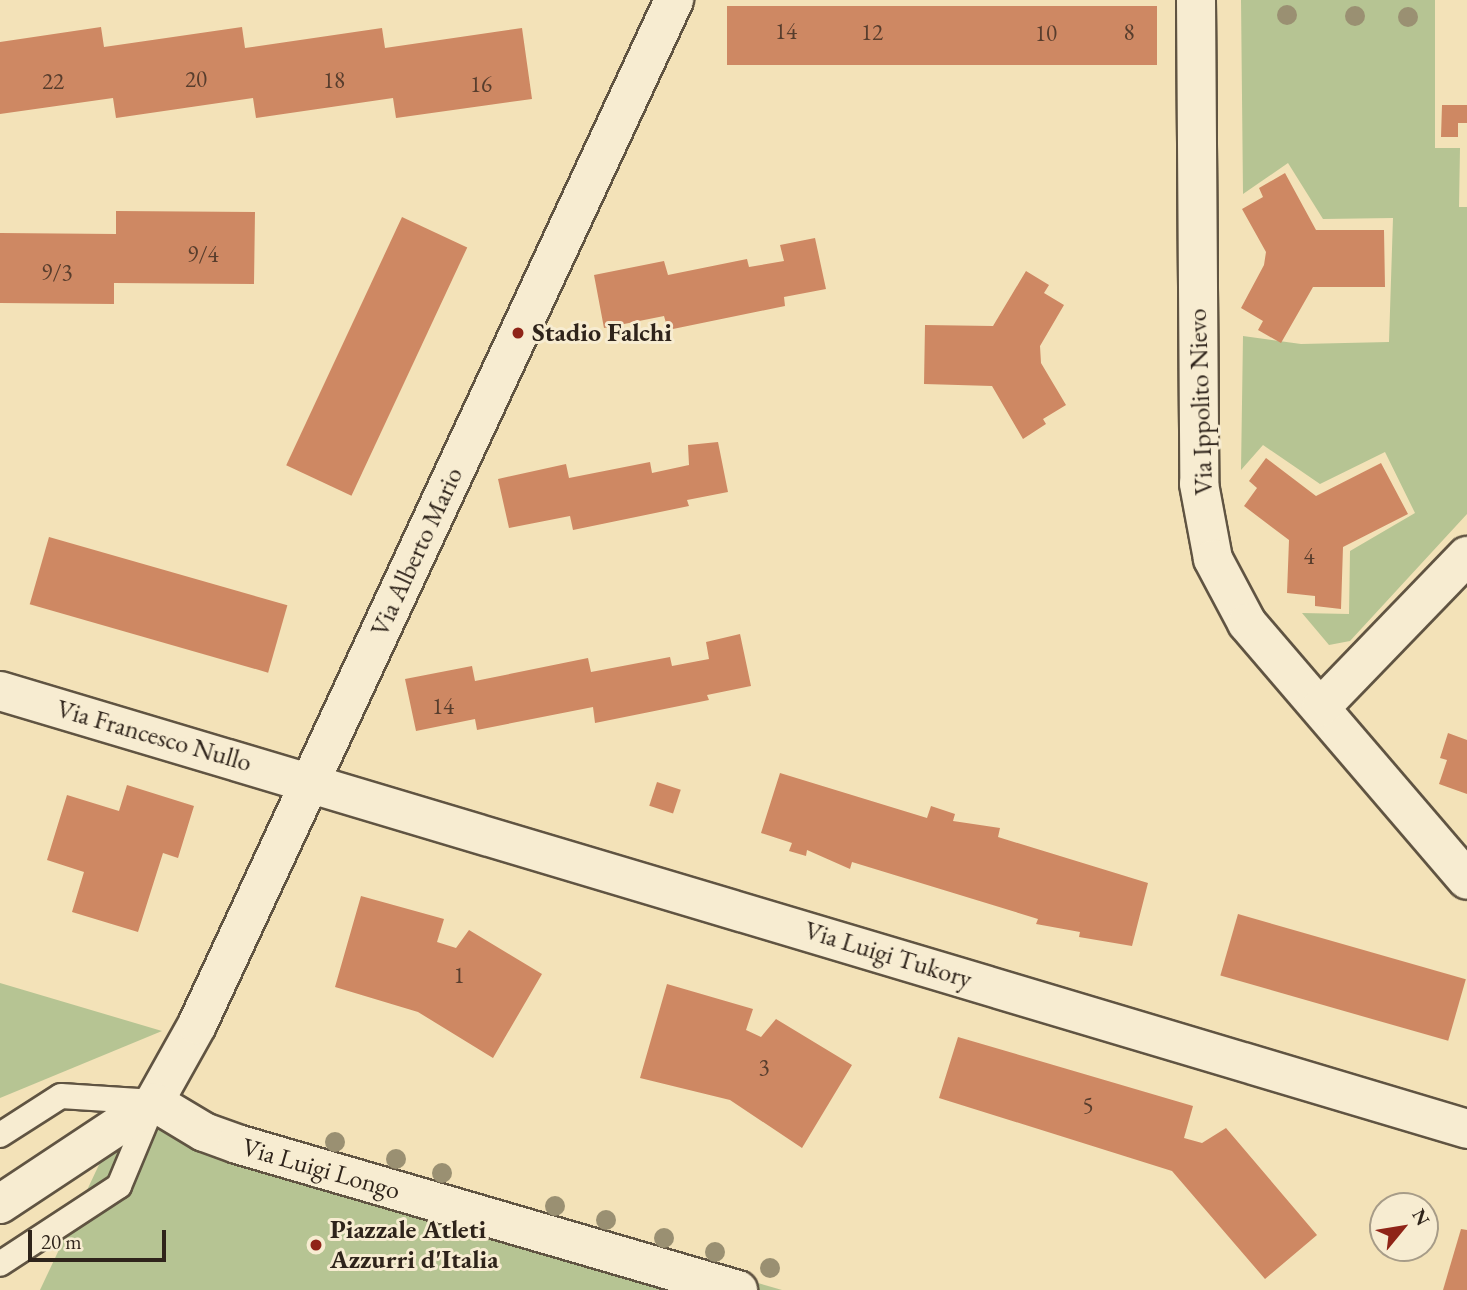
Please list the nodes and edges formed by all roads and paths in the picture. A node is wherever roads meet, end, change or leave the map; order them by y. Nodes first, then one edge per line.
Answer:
1 (674, 0) edge
2 (1196, 0) edge
3 (1467, 556) edge
4 (0, 691) edge
5 (1321, 706) junction
6 (309, 780) junction
7 (1467, 880) edge
8 (154, 1102) junction
9 (1467, 1129) edge
10 (0, 1135) edge
11 (0, 1204) edge
12 (0, 1264) edge
13 (738, 1290) edge

1 - 6 street, Via Alberto Mario
2 - 5 street, Via Ippolito Nievo
3 - 5 street
4 - 6 street, Via Francesco Nullo
5 - 7 street, Via Ippolito Nievo
6 - 8 street, Via Alberto Mario
6 - 9 street, Via Luigi Tukory
8 - 10 lane
8 - 11 street, Via Alberto Mario
8 - 12 lane, Via Alberto Mario
8 - 13 street, Via Luigi Longo

